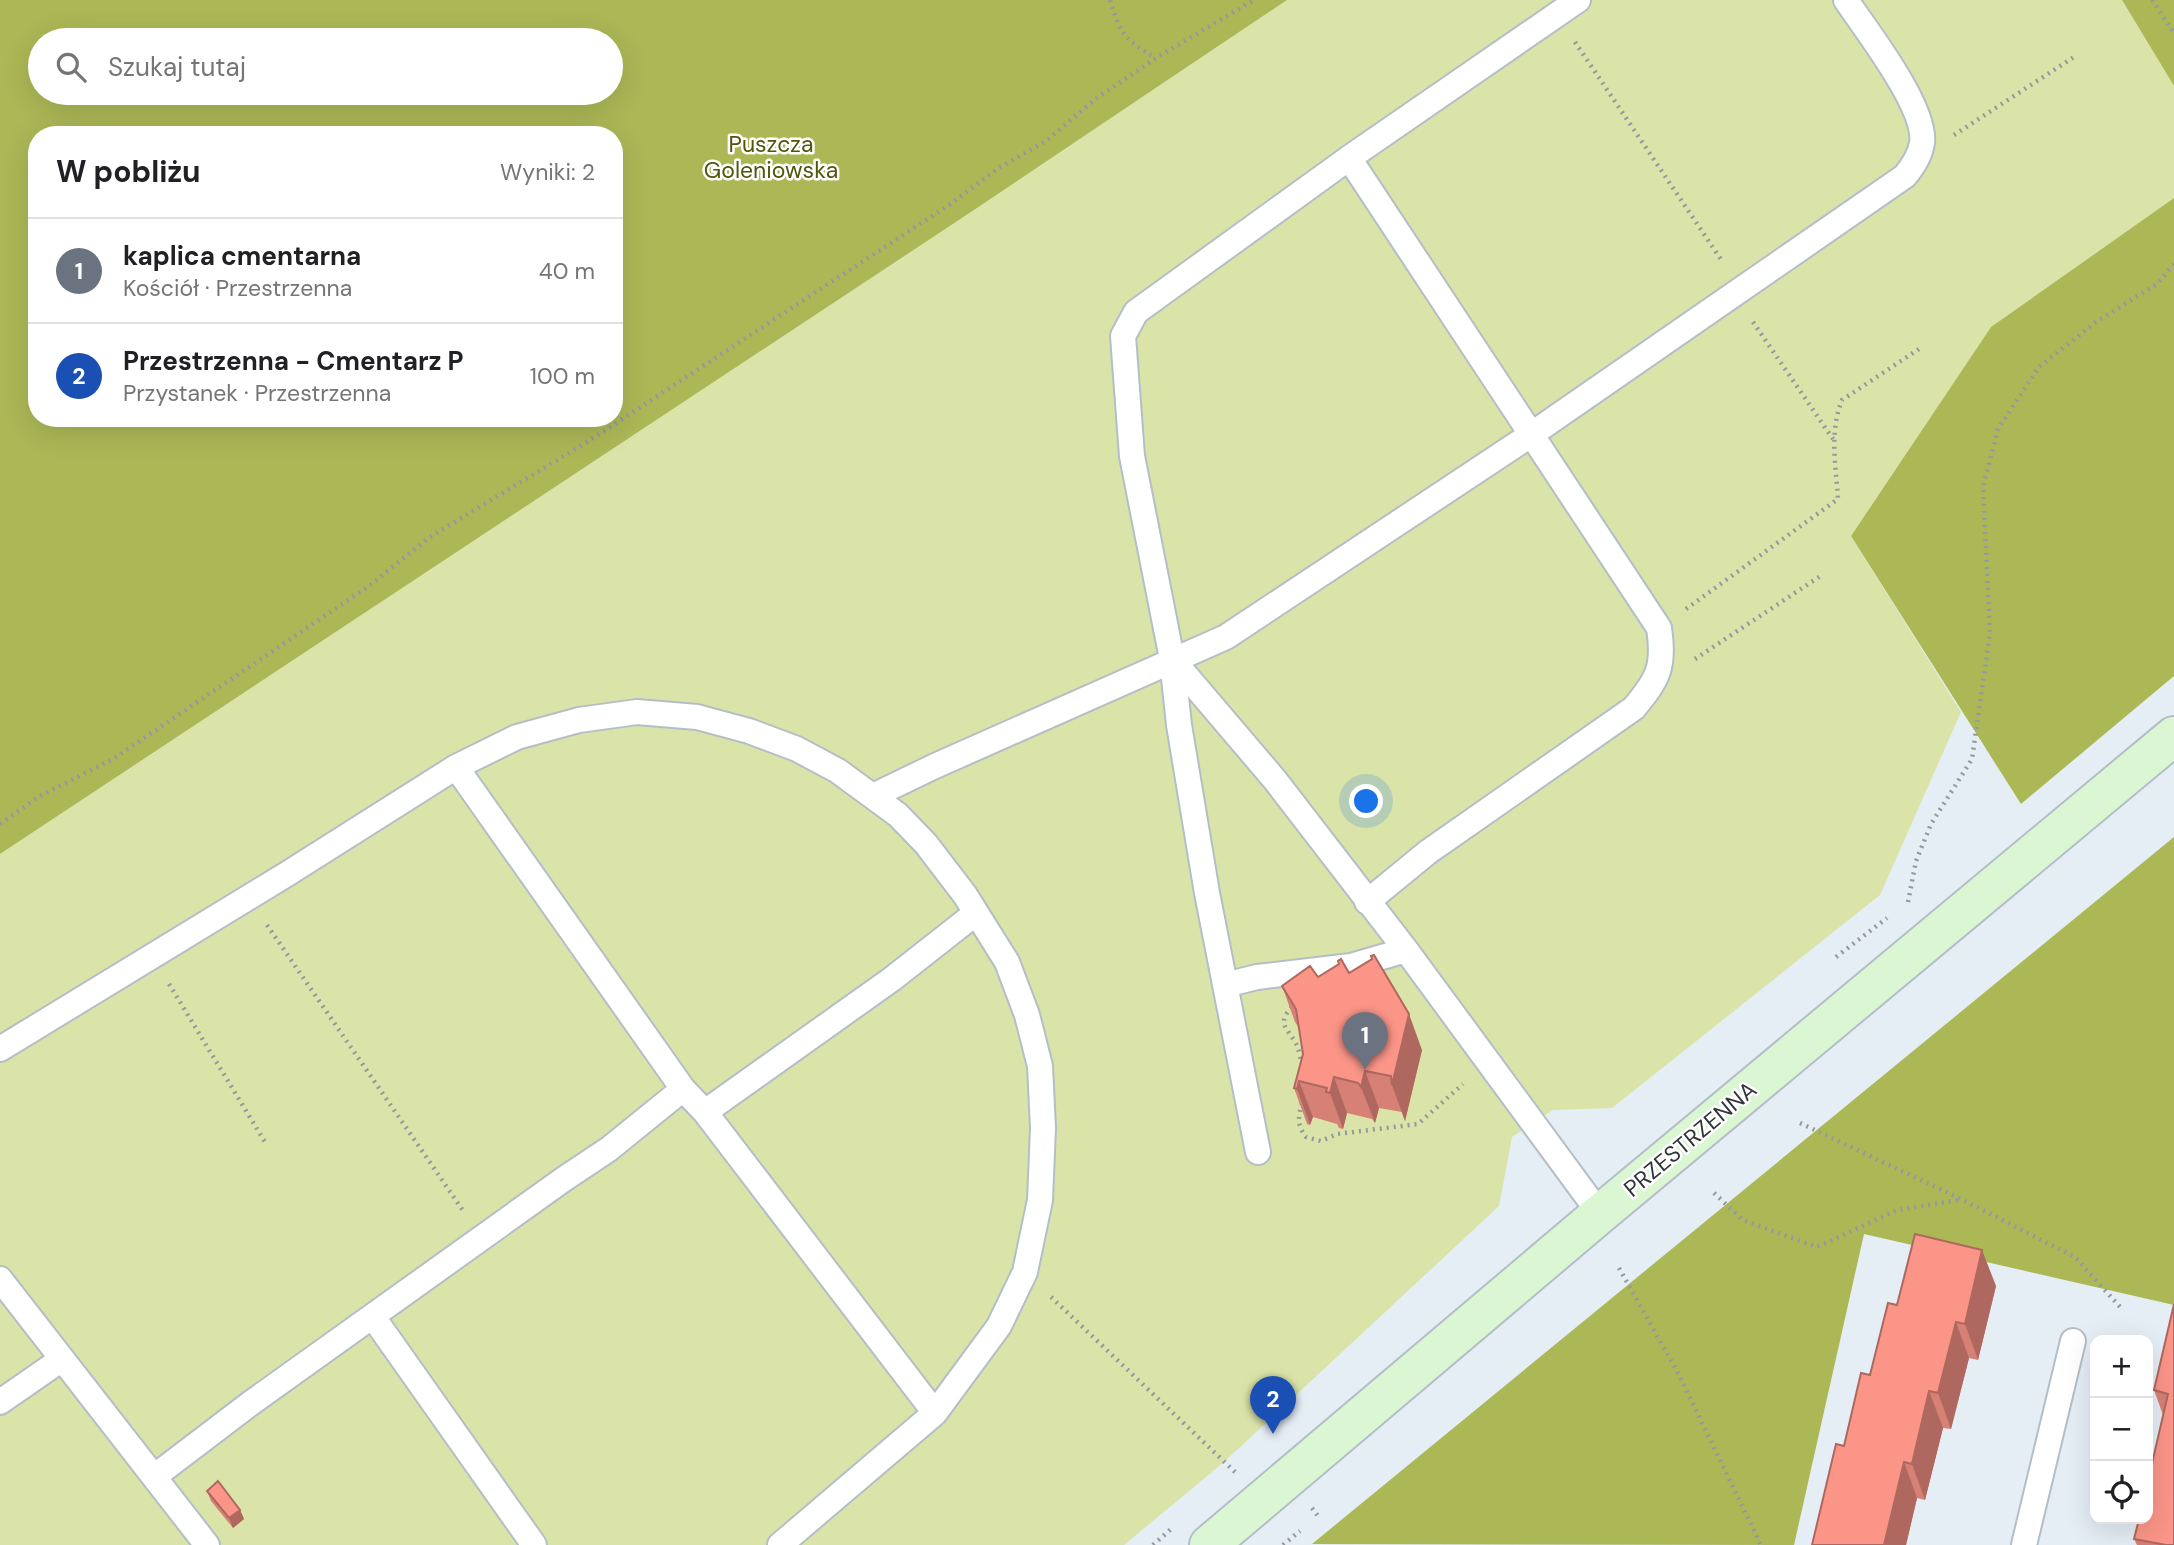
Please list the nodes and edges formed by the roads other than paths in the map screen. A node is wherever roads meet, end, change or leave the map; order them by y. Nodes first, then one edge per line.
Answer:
1 (1578, 0) edge
2 (1846, 0) edge
3 (1349, 158) junction
4 (1532, 434) junction
5 (1172, 659) junction
6 (2174, 736) edge
7 (456, 766) junction
8 (873, 796) junction
9 (1367, 902) junction
10 (976, 913) junction
11 (1406, 950) junction
12 (1225, 985) junction
13 (0, 1049) edge
14 (683, 1089) junction
15 (705, 1112) junction
16 (1258, 1152) dead end
17 (1600, 1214) junction
18 (0, 1279) edge
19 (373, 1317) junction
20 (2073, 1341) dead end
21 (62, 1359) junction
22 (0, 1402) edge
23 (935, 1413) junction
24 (155, 1476) junction
25 (207, 1545) edge
26 (534, 1545) edge
27 (780, 1545) edge
28 (1209, 1545) edge
29 (2024, 1545) edge

1 - 3 lane
2 - 4 lane
3 - 4 lane
3 - 5 lane
4 - 5 lane
4 - 9 lane
5 - 8 lane
5 - 9 lane
5 - 12 lane
6 - 17 street, PRZESTRZENNA
7 - 8 lane
7 - 13 lane
7 - 14 lane
8 - 10 lane
9 - 11 lane
10 - 15 lane
10 - 23 lane
11 - 12 lane
11 - 17 lane
12 - 16 lane
14 - 15 lane
14 - 19 lane
15 - 23 lane
17 - 28 street, PRZESTRZENNA
18 - 21 lane
19 - 24 lane
19 - 26 lane
20 - 29 lane
21 - 22 lane
21 - 24 lane
23 - 27 lane
24 - 25 lane

